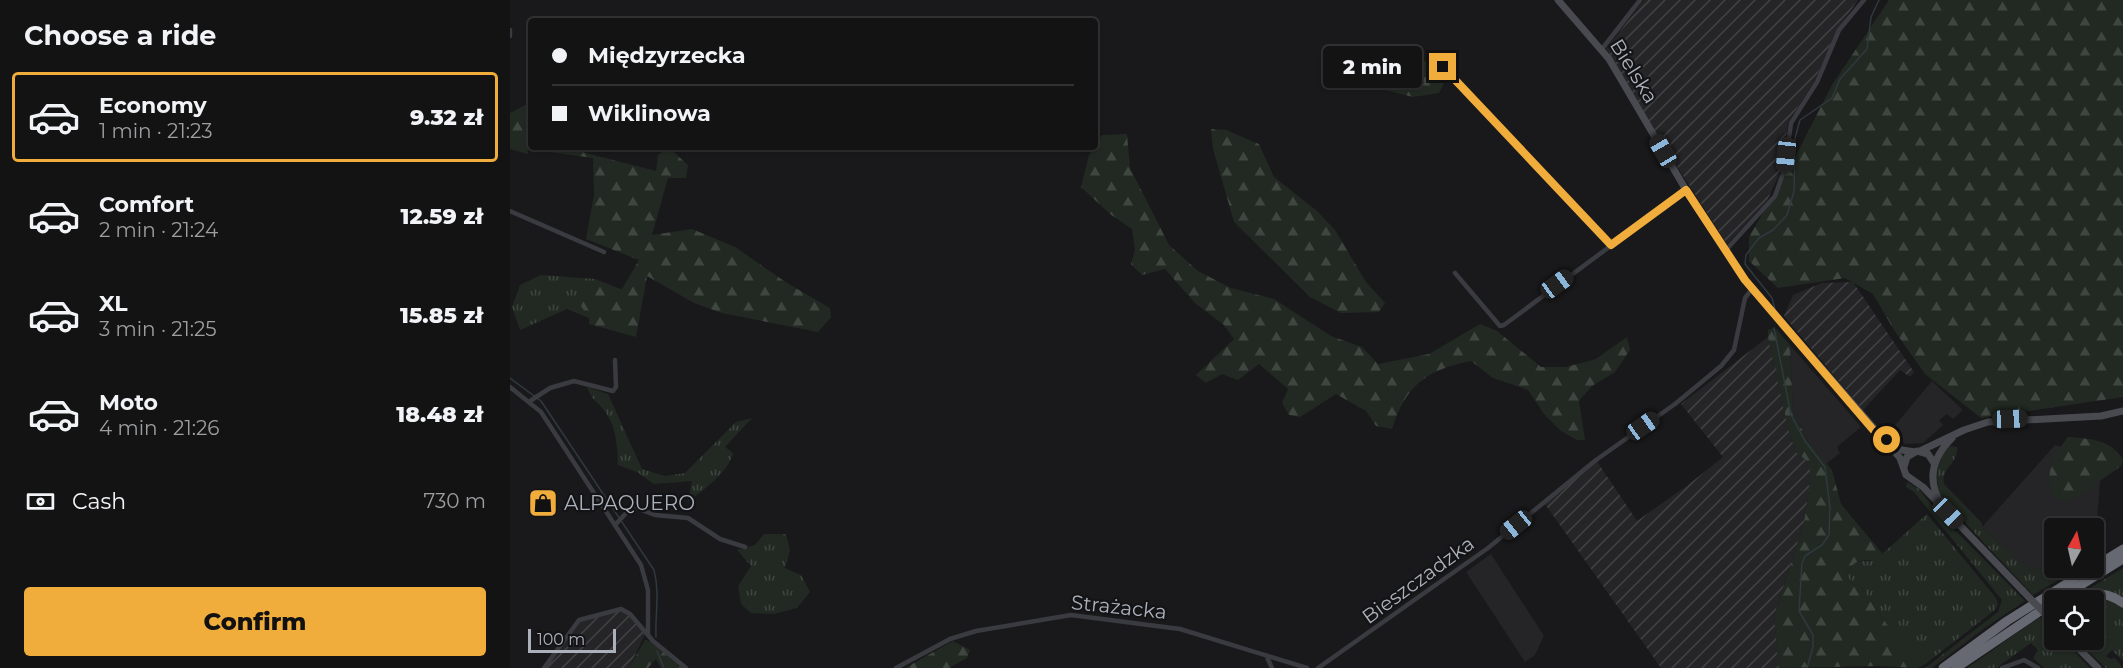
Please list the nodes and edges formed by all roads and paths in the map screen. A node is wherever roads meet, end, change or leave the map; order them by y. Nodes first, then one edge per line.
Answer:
1 (1558, 0) edge
2 (1640, 0) edge
3 (1864, 0) edge
4 (510, 30) edge
5 (510, 36) edge
6 (1602, 49) junction
7 (1443, 67) dead end
8 (1686, 190) junction
9 (510, 211) edge
10 (1611, 245) junction
11 (1725, 251) junction
12 (604, 252) dead end
13 (1455, 273) dead end
14 (1752, 289) junction
15 (615, 360) dead end
16 (510, 387) edge
17 (532, 400) junction
18 (2123, 411) edge
19 (1875, 432) junction
20 (1956, 434) junction
21 (1918, 452) junction
22 (1904, 467) junction
23 (1934, 469) junction
24 (1913, 480) junction
25 (1948, 513) junction
26 (617, 523) junction
27 (745, 547) dead end
28 (2123, 549) edge
29 (2123, 559) edge
30 (2104, 561) edge
31 (2076, 578) edge
32 (2075, 590) edge
33 (2104, 594) edge
34 (2123, 603) edge
35 (2044, 608) edge
36 (2044, 612) edge
37 (648, 634) junction
38 (2080, 650) edge
39 (1266, 654) junction
40 (2098, 667) edge
41 (544, 668) edge
42 (686, 668) edge
43 (896, 668) edge
44 (1272, 668) edge
45 (1307, 668) edge
46 (1318, 668) edge
47 (1942, 668) edge
48 (1956, 668) edge
49 (2002, 668) edge
50 (2038, 668) edge

1 - 6 street, Bielska
2 - 6 street
3 - 11 street
4 - 5 street
6 - 8 street, Bielska
7 - 10 street
8 - 10 street
8 - 11 street, Bielska
9 - 12 street
10 - 13 street
11 - 14 street, Bielska
14 - 19 street, Bielska
14 - 46 street, Bieszczadzka
15 - 17 street
16 - 17 street
17 - 26 street
18 - 20 street
19 - 21 street
19 - 22 street
20 - 21 street
20 - 23 street
21 - 22 street
21 - 23 street
22 - 24 street
23 - 24 street
23 - 25 street
24 - 25 street
25 - 36 street, bridge
26 - 27 street
26 - 37 street
28 - 30 highway
29 - 32 highway
31 - 47 highway
33 - 34 highway
35 - 48 highway
37 - 41 street
37 - 42 street
38 - 40 street
39 - 43 street, Strażacka
39 - 44 street
39 - 45 street, Strażacka
49 - 50 street

